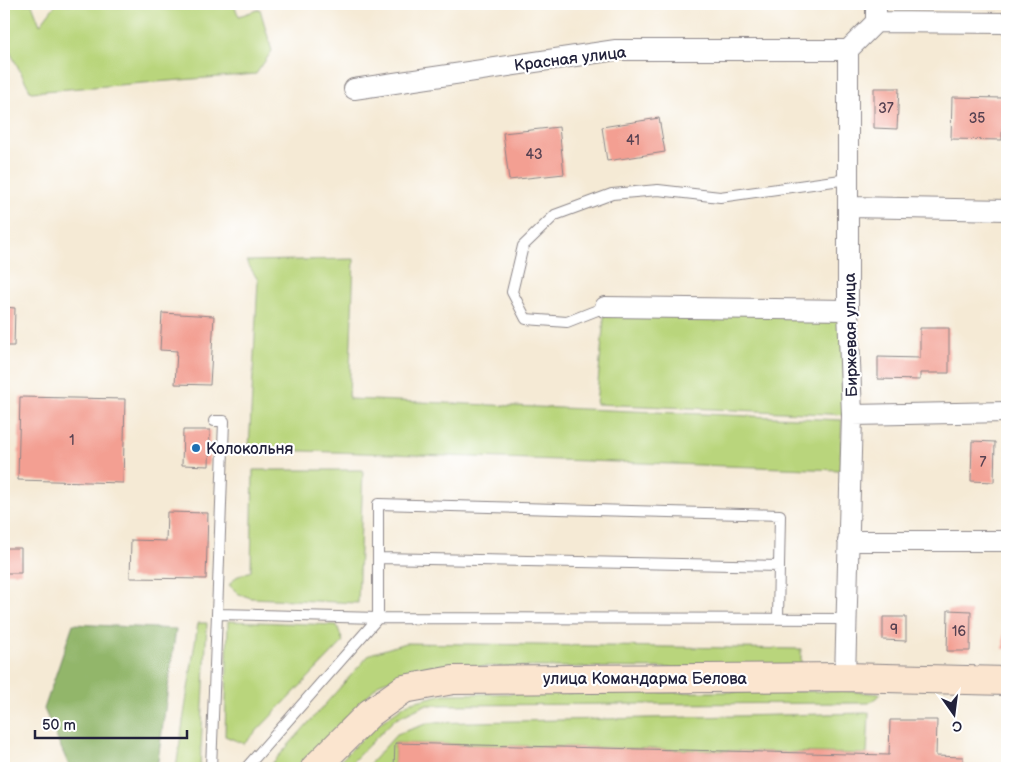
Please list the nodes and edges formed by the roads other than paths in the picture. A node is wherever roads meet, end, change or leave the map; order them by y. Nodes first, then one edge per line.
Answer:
1 (876, 13) edge
2 (1007, 24) edge
3 (848, 50) junction
4 (354, 89) dead end
5 (848, 179) junction
6 (849, 207) junction
7 (1007, 210) edge
8 (605, 307) joint
9 (848, 310) junction
10 (1007, 412) edge
11 (852, 415) junction
12 (214, 421) dead end
13 (1007, 541) edge
14 (848, 542) junction
15 (378, 558) junction
16 (779, 566) junction
17 (217, 614) junction
18 (778, 617) junction
19 (378, 618) junction
20 (847, 619) junction
21 (845, 677) junction
22 (1007, 681) edge
23 (211, 768) edge
24 (246, 768) edge
25 (315, 768) edge

1 - 2 street
1 - 3 street
3 - 4 street, Красная улица
3 - 5 street, Биржевая улица
5 - 6 street, Биржевая улица
5 - 8 lane
6 - 7 street
6 - 9 street, Биржевая улица
8 - 9 street
9 - 11 street, Биржевая улица
10 - 11 street
11 - 14 street, Биржевая улица
12 - 17 lane
13 - 14 street
14 - 20 street, Биржевая улица
15 - 16 lane
15 - 16 lane
15 - 19 lane
16 - 18 lane
17 - 19 lane
17 - 23 lane
18 - 19 lane
18 - 20 lane
19 - 24 lane
20 - 21 street, Биржевая улица
21 - 22 main road, улица Командарма Белова
21 - 25 main road, улица Командарма Белова

